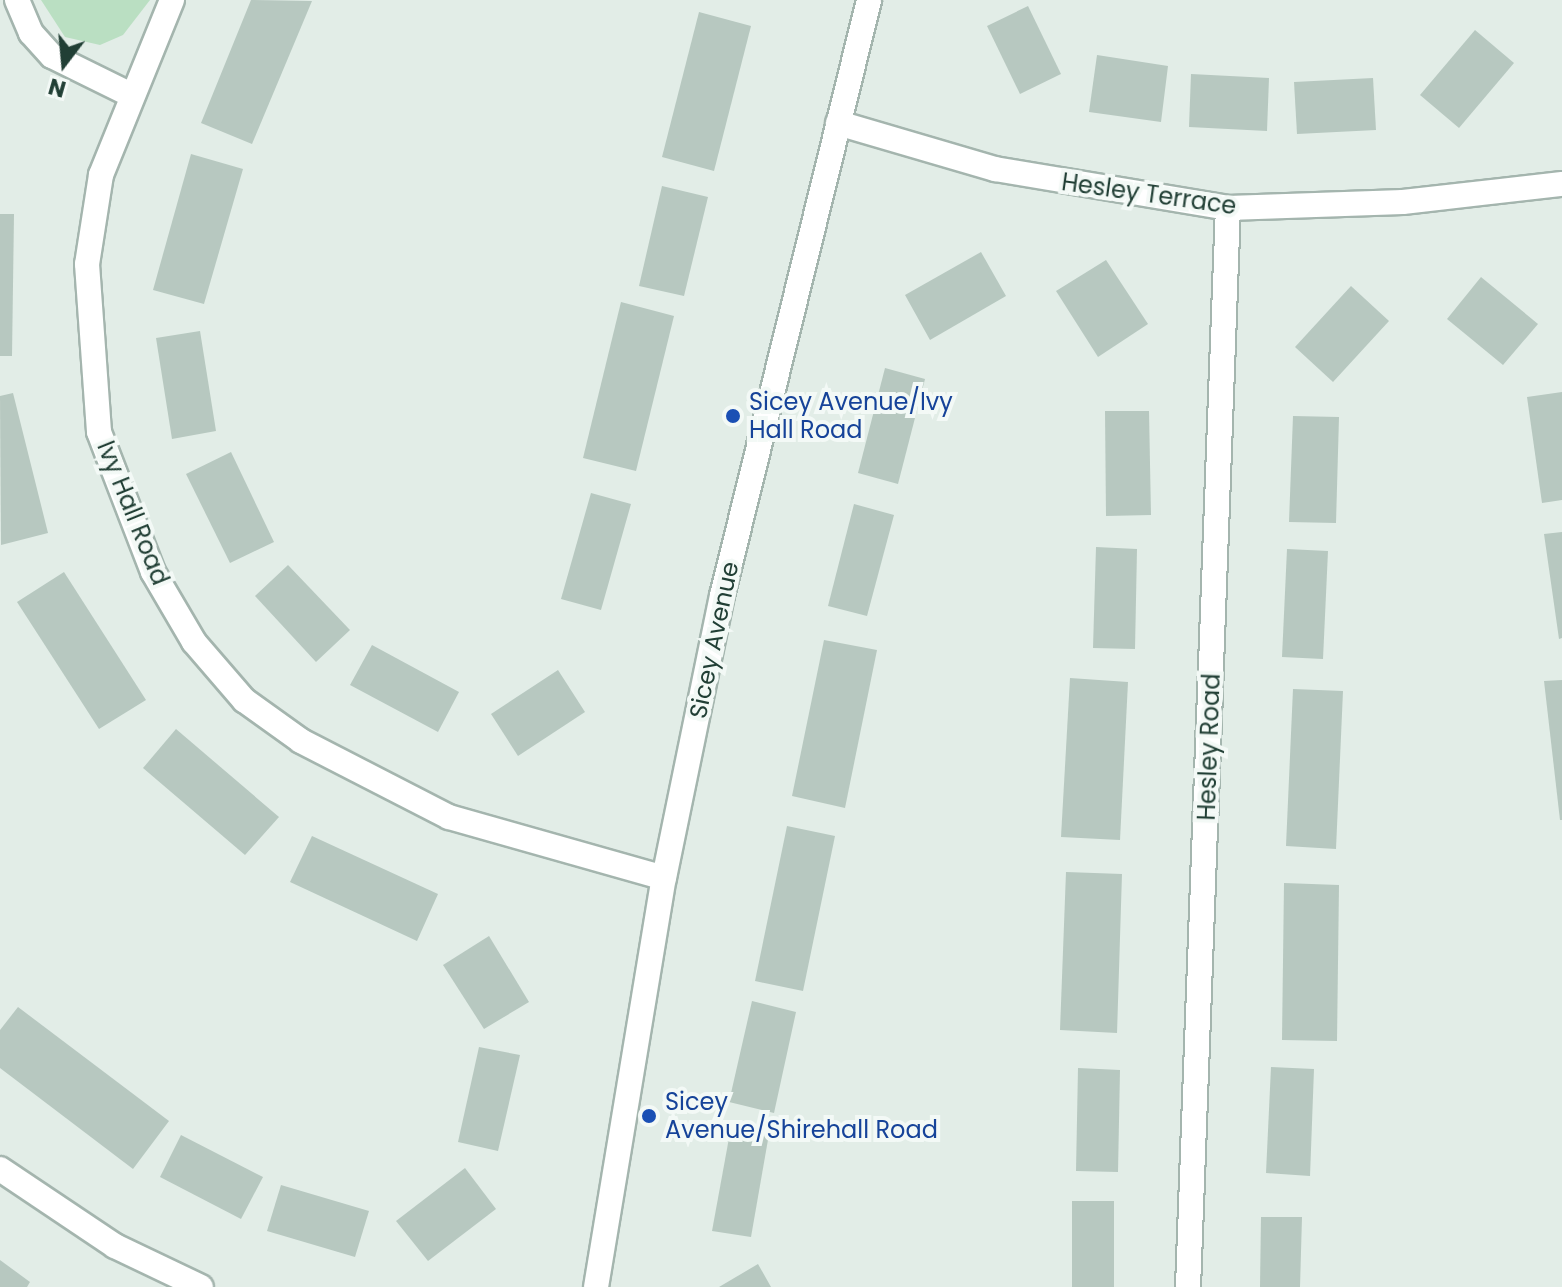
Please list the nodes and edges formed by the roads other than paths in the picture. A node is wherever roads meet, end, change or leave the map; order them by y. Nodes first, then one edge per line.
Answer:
1 (17, 0) edge
2 (172, 0) edge
3 (869, 0) edge
4 (129, 94) junction
5 (838, 123) junction
6 (1562, 184) edge
7 (1228, 208) junction
8 (664, 878) junction
9 (0, 1169) edge
10 (201, 1287) edge
11 (596, 1287) edge
12 (1188, 1287) edge

1 - 4 street
2 - 4 street, Ivy Hall Road
3 - 5 street, Sicey Avenue
4 - 8 street, Ivy Hall Road
5 - 7 street, Hesley Terrace
5 - 8 street, Sicey Avenue
6 - 7 street, Hesley Terrace
7 - 12 street, Hesley Road
8 - 11 street, Sicey Avenue
9 - 10 street

